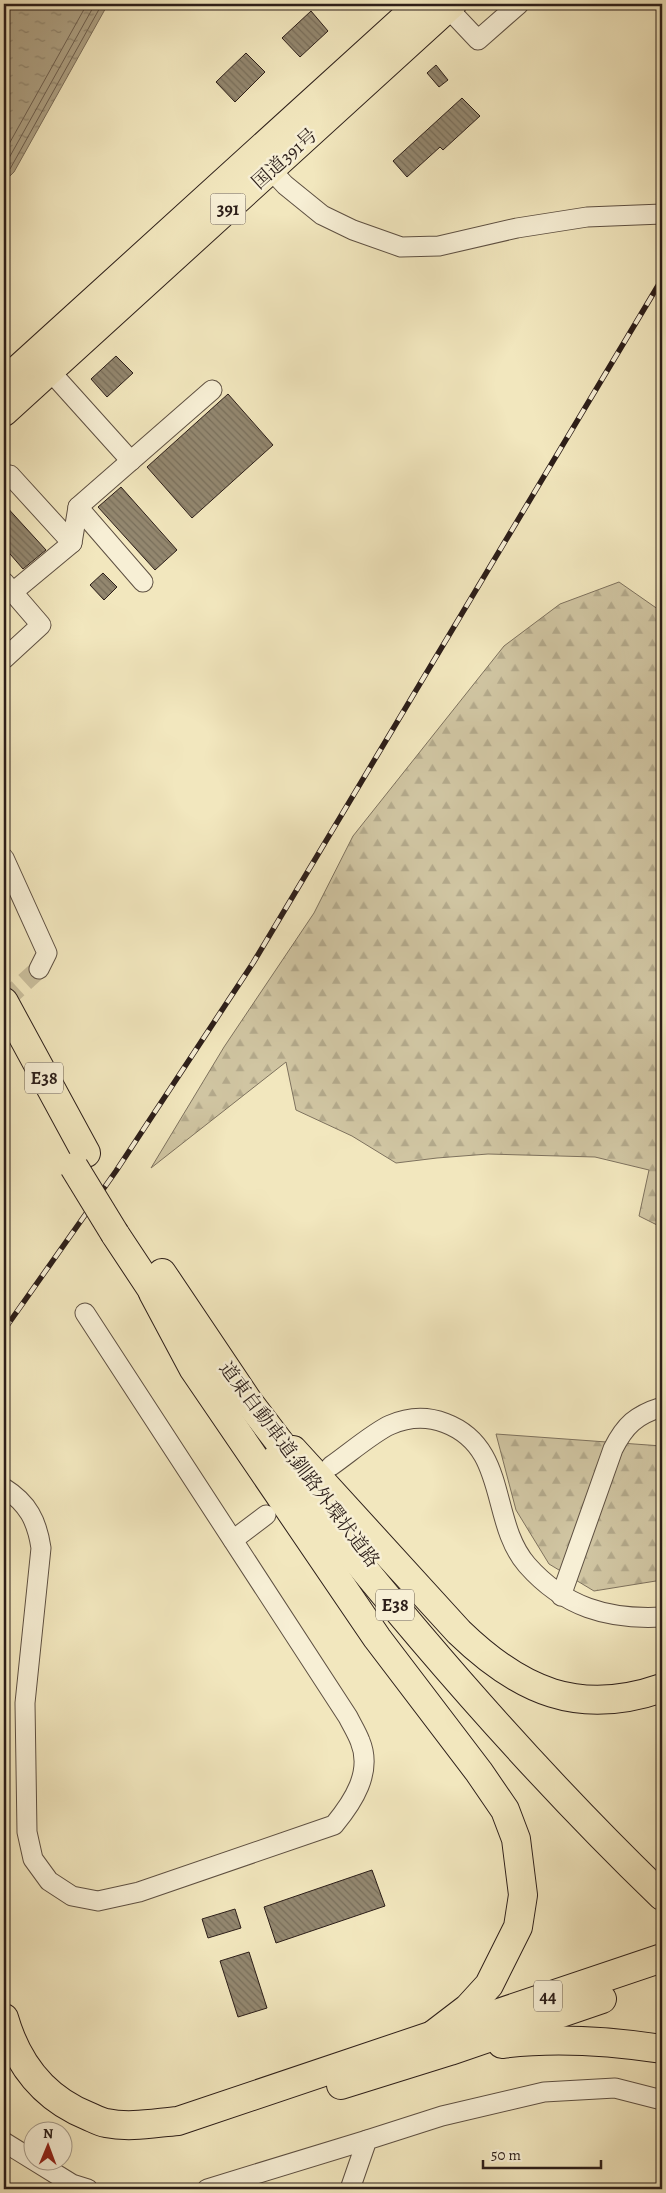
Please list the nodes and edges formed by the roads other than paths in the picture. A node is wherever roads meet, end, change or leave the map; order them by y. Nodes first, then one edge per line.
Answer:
1 (420, 4) edge
2 (518, 4) edge
3 (448, 5) edge
4 (263, 162) junction
5 (662, 214) edge
6 (50, 371) junction
7 (4, 382) edge
8 (212, 390) dead end
9 (4, 412) edge
10 (131, 461) junction
11 (10, 475) dead end
12 (78, 507) junction
13 (72, 543) junction
14 (143, 582) dead end
15 (8, 587) edge
16 (4, 659) edge
17 (4, 858) edge
18 (39, 969) tunnel mouth
19 (4, 1002) edge
20 (4, 1033) edge
21 (80, 1160) junction
22 (121, 1227) junction
23 (153, 1292) junction
24 (85, 1313) dead end
25 (248, 1401) junction
26 (662, 1407) edge
27 (331, 1466) dead end
28 (4, 1488) edge
29 (266, 1515) dead end
30 (233, 1540) junction
31 (560, 1596) junction
32 (662, 1617) edge
33 (662, 1688) edge
34 (662, 1875) edge
35 (662, 1896) edge
36 (662, 1958) edge
37 (662, 1978) edge
38 (4, 2018) edge
39 (442, 2042) junction
40 (4, 2049) edge
41 (662, 2049) edge
42 (662, 2100) edge
43 (367, 2140) junction
44 (4, 2142) edge
45 (88, 2189) edge
46 (207, 2189) edge
47 (350, 2189) edge

1 - 4 highway, 国道391号 / 391
2 - 3 street
3 - 4 highway, 国道391号 / 391
4 - 5 street
4 - 6 highway, 国道391号 / 391
4 - 7 highway, 国道391号 / 391
6 - 9 highway, 国道391号 / 391
6 - 10 street
8 - 10 street
10 - 12 street
11 - 13 street
12 - 13 street
12 - 14 street
13 - 15 street
15 - 16 street
17 - 18 street
19 - 21 highway, 道東自動車道;釧路外環状道路 / E38
20 - 21 highway, 道東自動車道;釧路外環状道路 / E38
21 - 22 highway, 道東自動車道;釧路外環状道路 / E38, bridge
22 - 23 highway, 道東自動車道;釧路外環状道路 / E38
22 - 25 highway, 道東自動車道;釧路外環状道路 / E38
23 - 35 highway, 道東自動車道;釧路外環状道路 / E38
23 - 39 highway
24 - 30 street
25 - 33 highway
25 - 34 highway, 道東自動車道;釧路外環状道路 / E38
26 - 31 street
27 - 31 street
28 - 30 street
29 - 30 street
31 - 32 street
36 - 39 highway, 44
37 - 39 highway
38 - 39 highway
39 - 40 highway
39 - 41 highway
42 - 43 street
43 - 46 street
43 - 47 street
44 - 45 street

